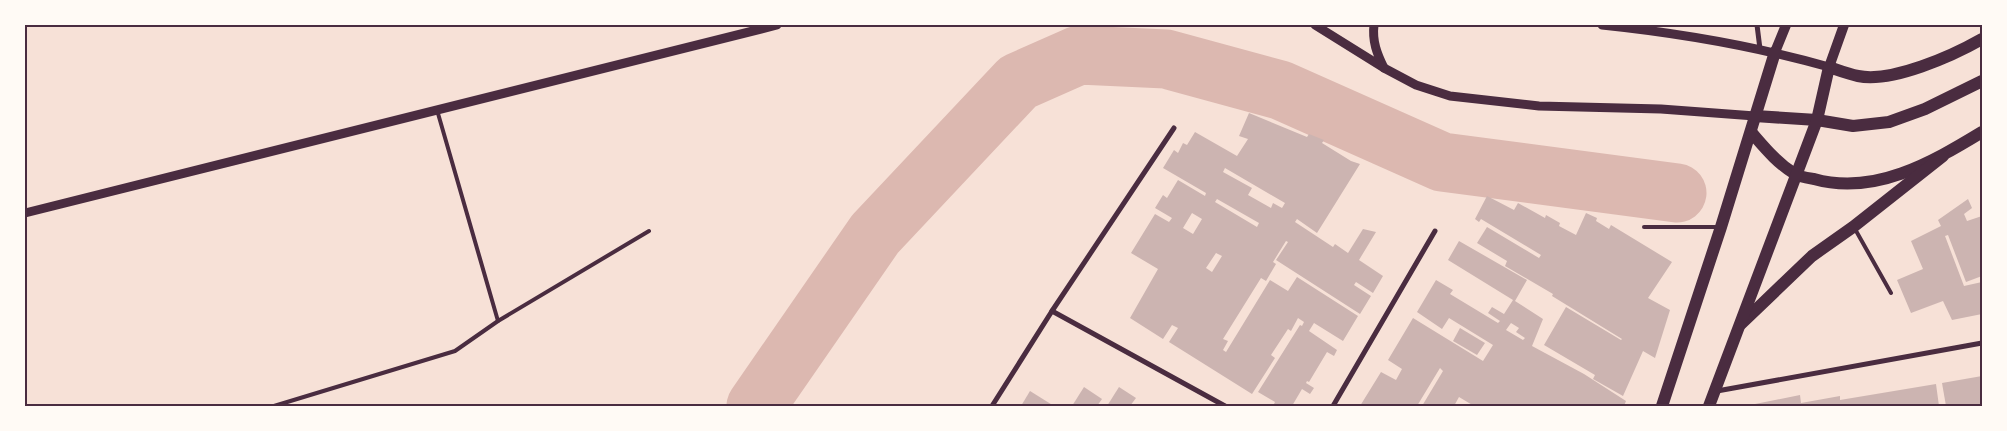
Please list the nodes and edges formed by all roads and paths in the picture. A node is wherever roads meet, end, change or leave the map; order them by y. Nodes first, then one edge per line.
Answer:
1 (777, 25) edge
2 (1315, 25) edge
3 (1374, 25) edge
4 (1602, 25) edge
5 (1757, 25) edge
6 (1786, 25) edge
7 (1844, 25) edge
8 (1982, 38) edge
9 (1760, 49) junction
10 (1775, 52) junction
11 (1828, 67) junction
12 (1384, 68) junction
13 (1982, 81) edge
14 (437, 110) junction
15 (1755, 116) junction
16 (1817, 120) junction
17 (1174, 128) dead end
18 (1751, 132) junction
19 (1982, 132) edge
20 (1943, 156) junction
21 (1797, 175) junction
22 (25, 213) edge
23 (1644, 227) dead end
24 (1721, 227) junction
25 (1854, 227) junction
26 (649, 231) dead end
27 (1435, 231) dead end
28 (1891, 293) dead end
29 (1052, 311) junction
30 (498, 321) junction
31 (1738, 327) junction
32 (1982, 343) edge
33 (1714, 391) junction
34 (274, 406) edge
35 (992, 406) edge
36 (1225, 406) edge
37 (1333, 406) edge
38 (1662, 406) edge
39 (1708, 406) edge

1 - 14 street
2 - 12 street
3 - 12 street
4 - 9 street
5 - 9 street
6 - 10 main road
7 - 11 main road
8 - 11 main road
9 - 10 street
10 - 11 street
10 - 15 main road
11 - 16 main road
12 - 15 street
13 - 16 main road
14 - 22 street
14 - 30 lane
15 - 16 main road
15 - 18 main road
16 - 21 main road
17 - 29 street
18 - 21 main road
18 - 24 main road
19 - 20 main road
20 - 21 main road
20 - 25 main road
21 - 31 main road
23 - 24 lane
24 - 38 main road
25 - 28 lane
25 - 31 main road
26 - 30 lane
27 - 37 street
29 - 35 street
29 - 36 street
30 - 34 lane
31 - 33 main road
32 - 33 street
33 - 39 main road

